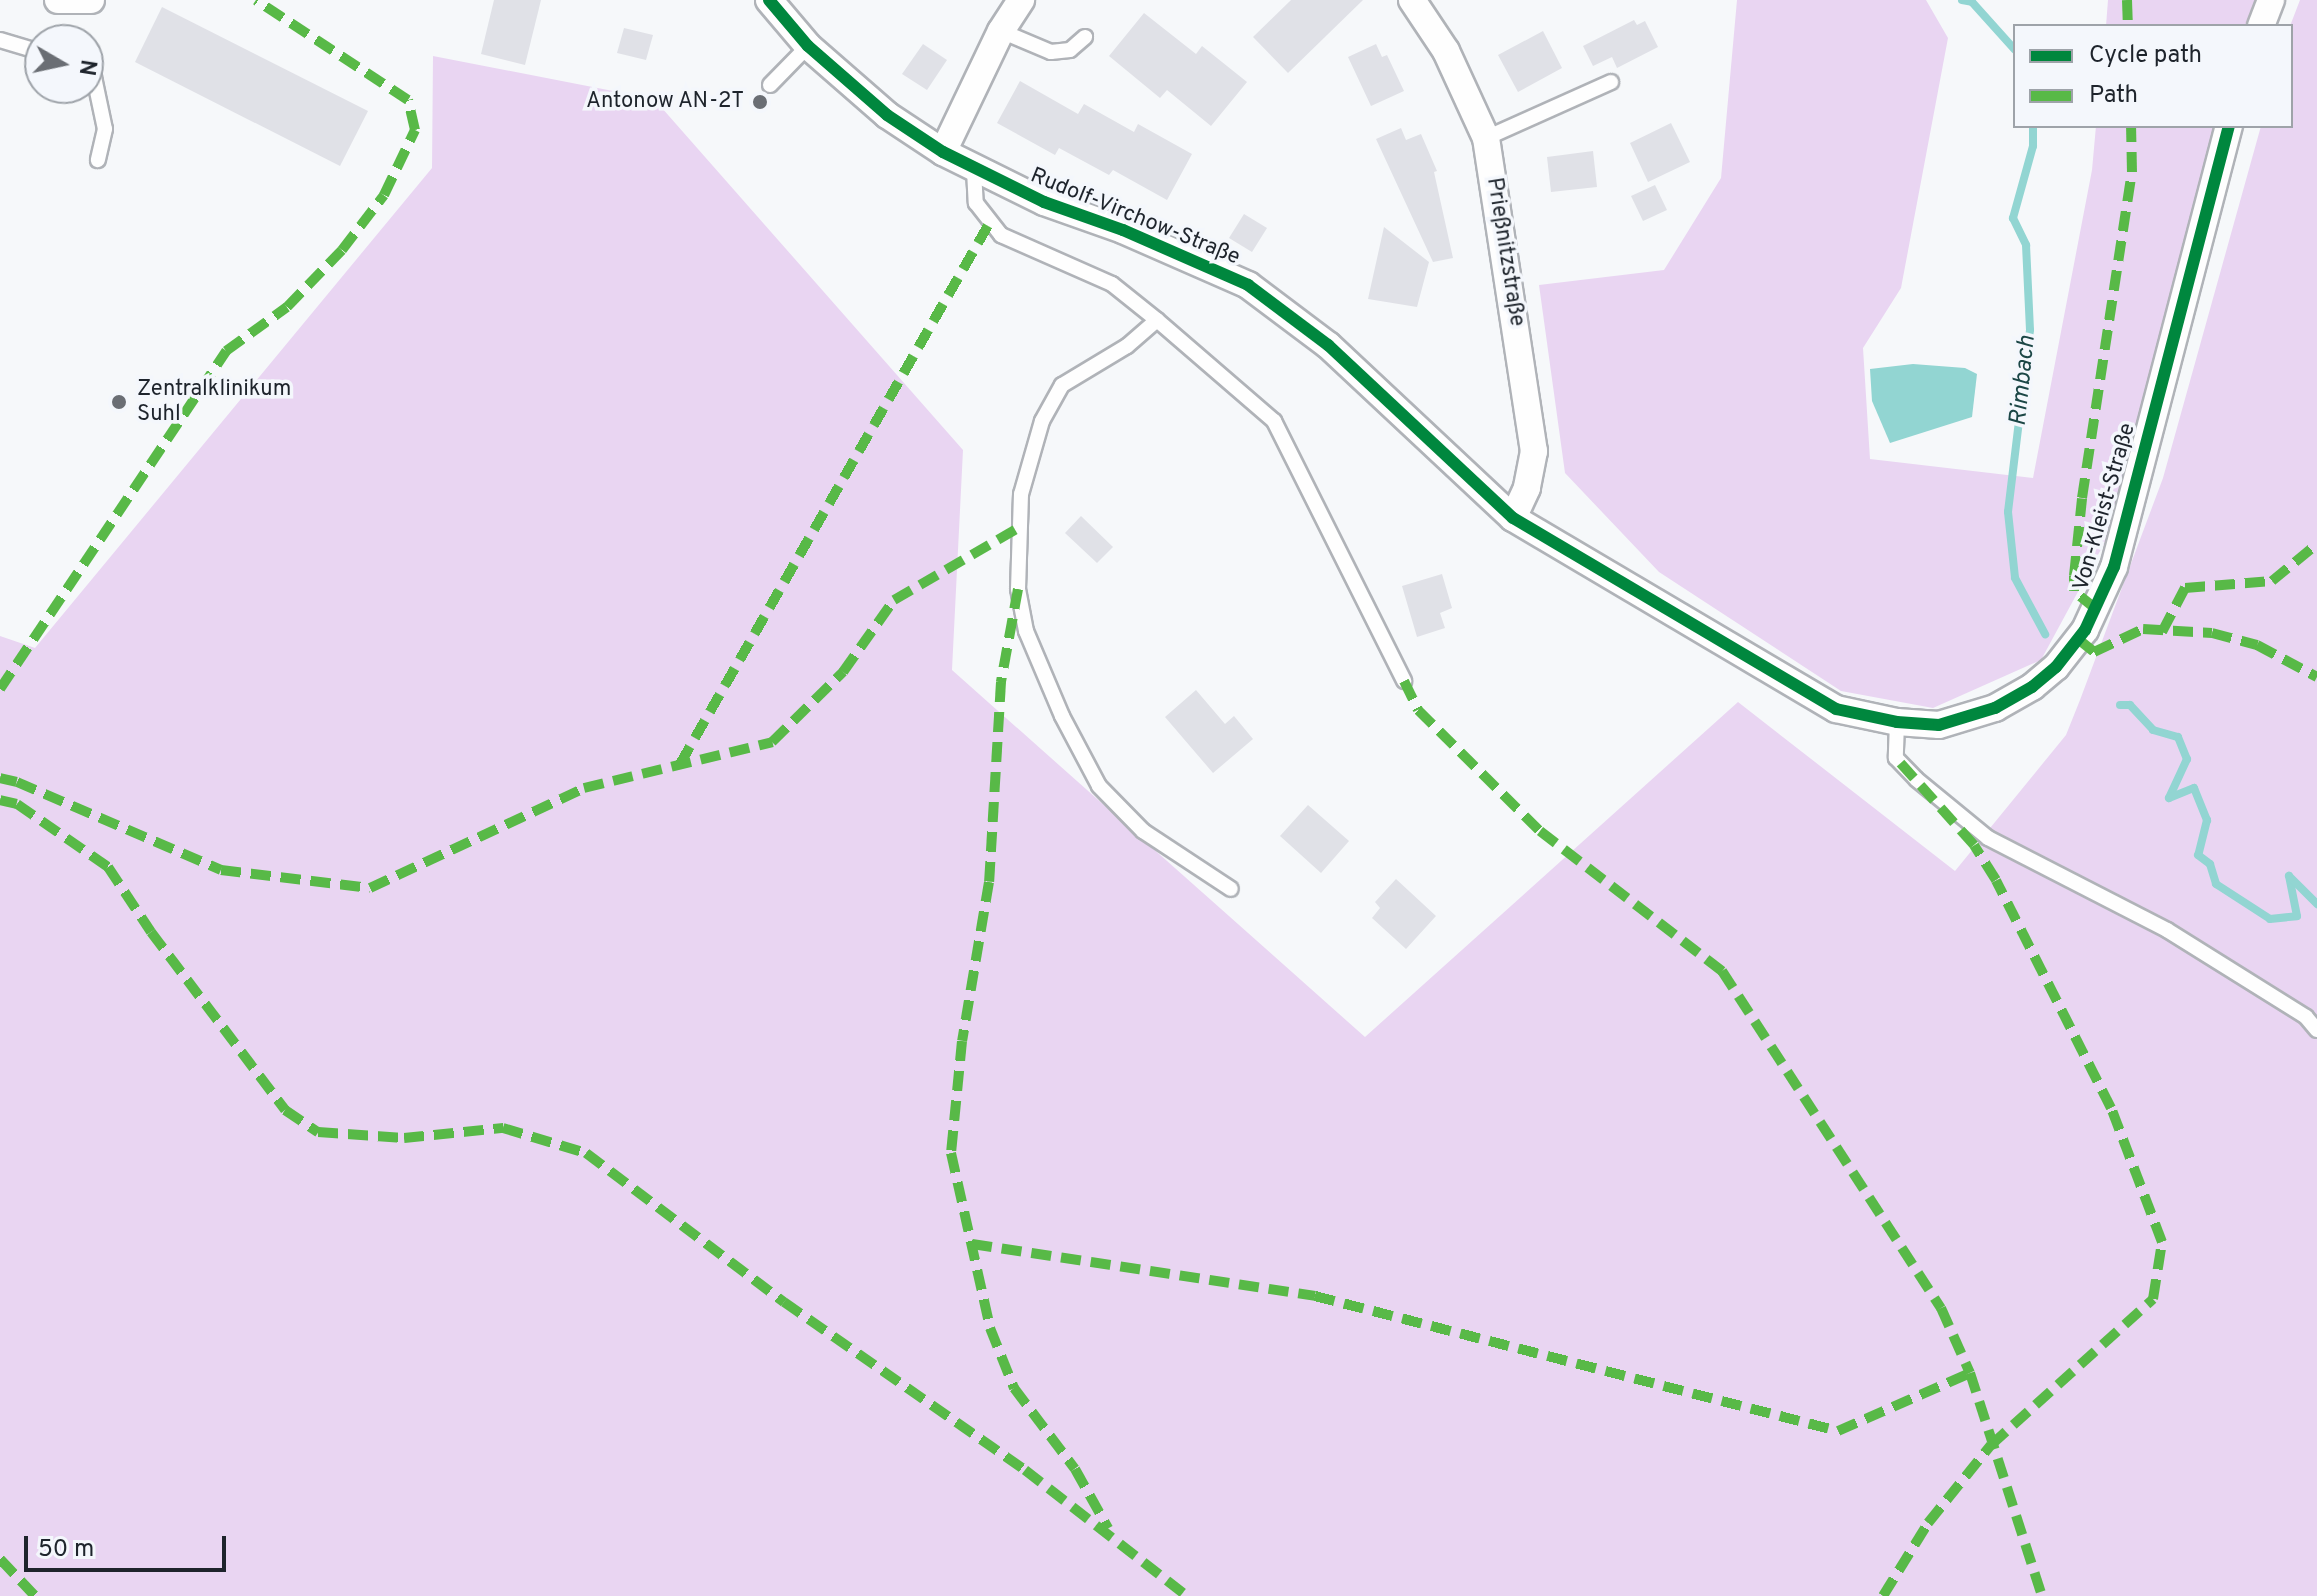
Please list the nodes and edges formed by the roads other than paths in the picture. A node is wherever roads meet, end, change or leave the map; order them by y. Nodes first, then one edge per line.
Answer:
1 (58, 0) edge
2 (91, 0) edge
3 (769, 0) edge
4 (1021, 0) edge
5 (1412, 0) edge
6 (2271, 0) edge
7 (2262, 24) edge
8 (1001, 31) junction
9 (1085, 37) dead end
10 (0, 40) edge
11 (808, 46) junction
12 (24, 47) edge
13 (1611, 82) dead end
14 (770, 85) dead end
15 (100, 104) edge
16 (2228, 128) edge
17 (1486, 138) junction
18 (943, 152) junction
19 (98, 160) dead end
20 (974, 170) junction
21 (1157, 320) junction
22 (1513, 518) junction
23 (1404, 681) dead end
24 (1897, 722) junction
25 (1231, 889) dead end
26 (2317, 1030) edge

1 - 2 street
3 - 11 street, Rudolf-Virchow-Straße
4 - 8 street
5 - 17 street, Prießnitzstraße
6 - 7 street
8 - 9 lane
8 - 18 street
10 - 12 lane
11 - 14 lane
11 - 18 street, Rudolf-Virchow-Straße
13 - 17 lane
15 - 19 lane
16 - 24 street, Von-Kleist-Straße
17 - 22 street, Prießnitzstraße
18 - 20 street, Rudolf-Virchow-Straße
20 - 21 lane
20 - 22 street, Rudolf-Virchow-Straße
21 - 23 lane
21 - 25 lane
22 - 24 street, Von-Kleist-Straße
24 - 26 lane

